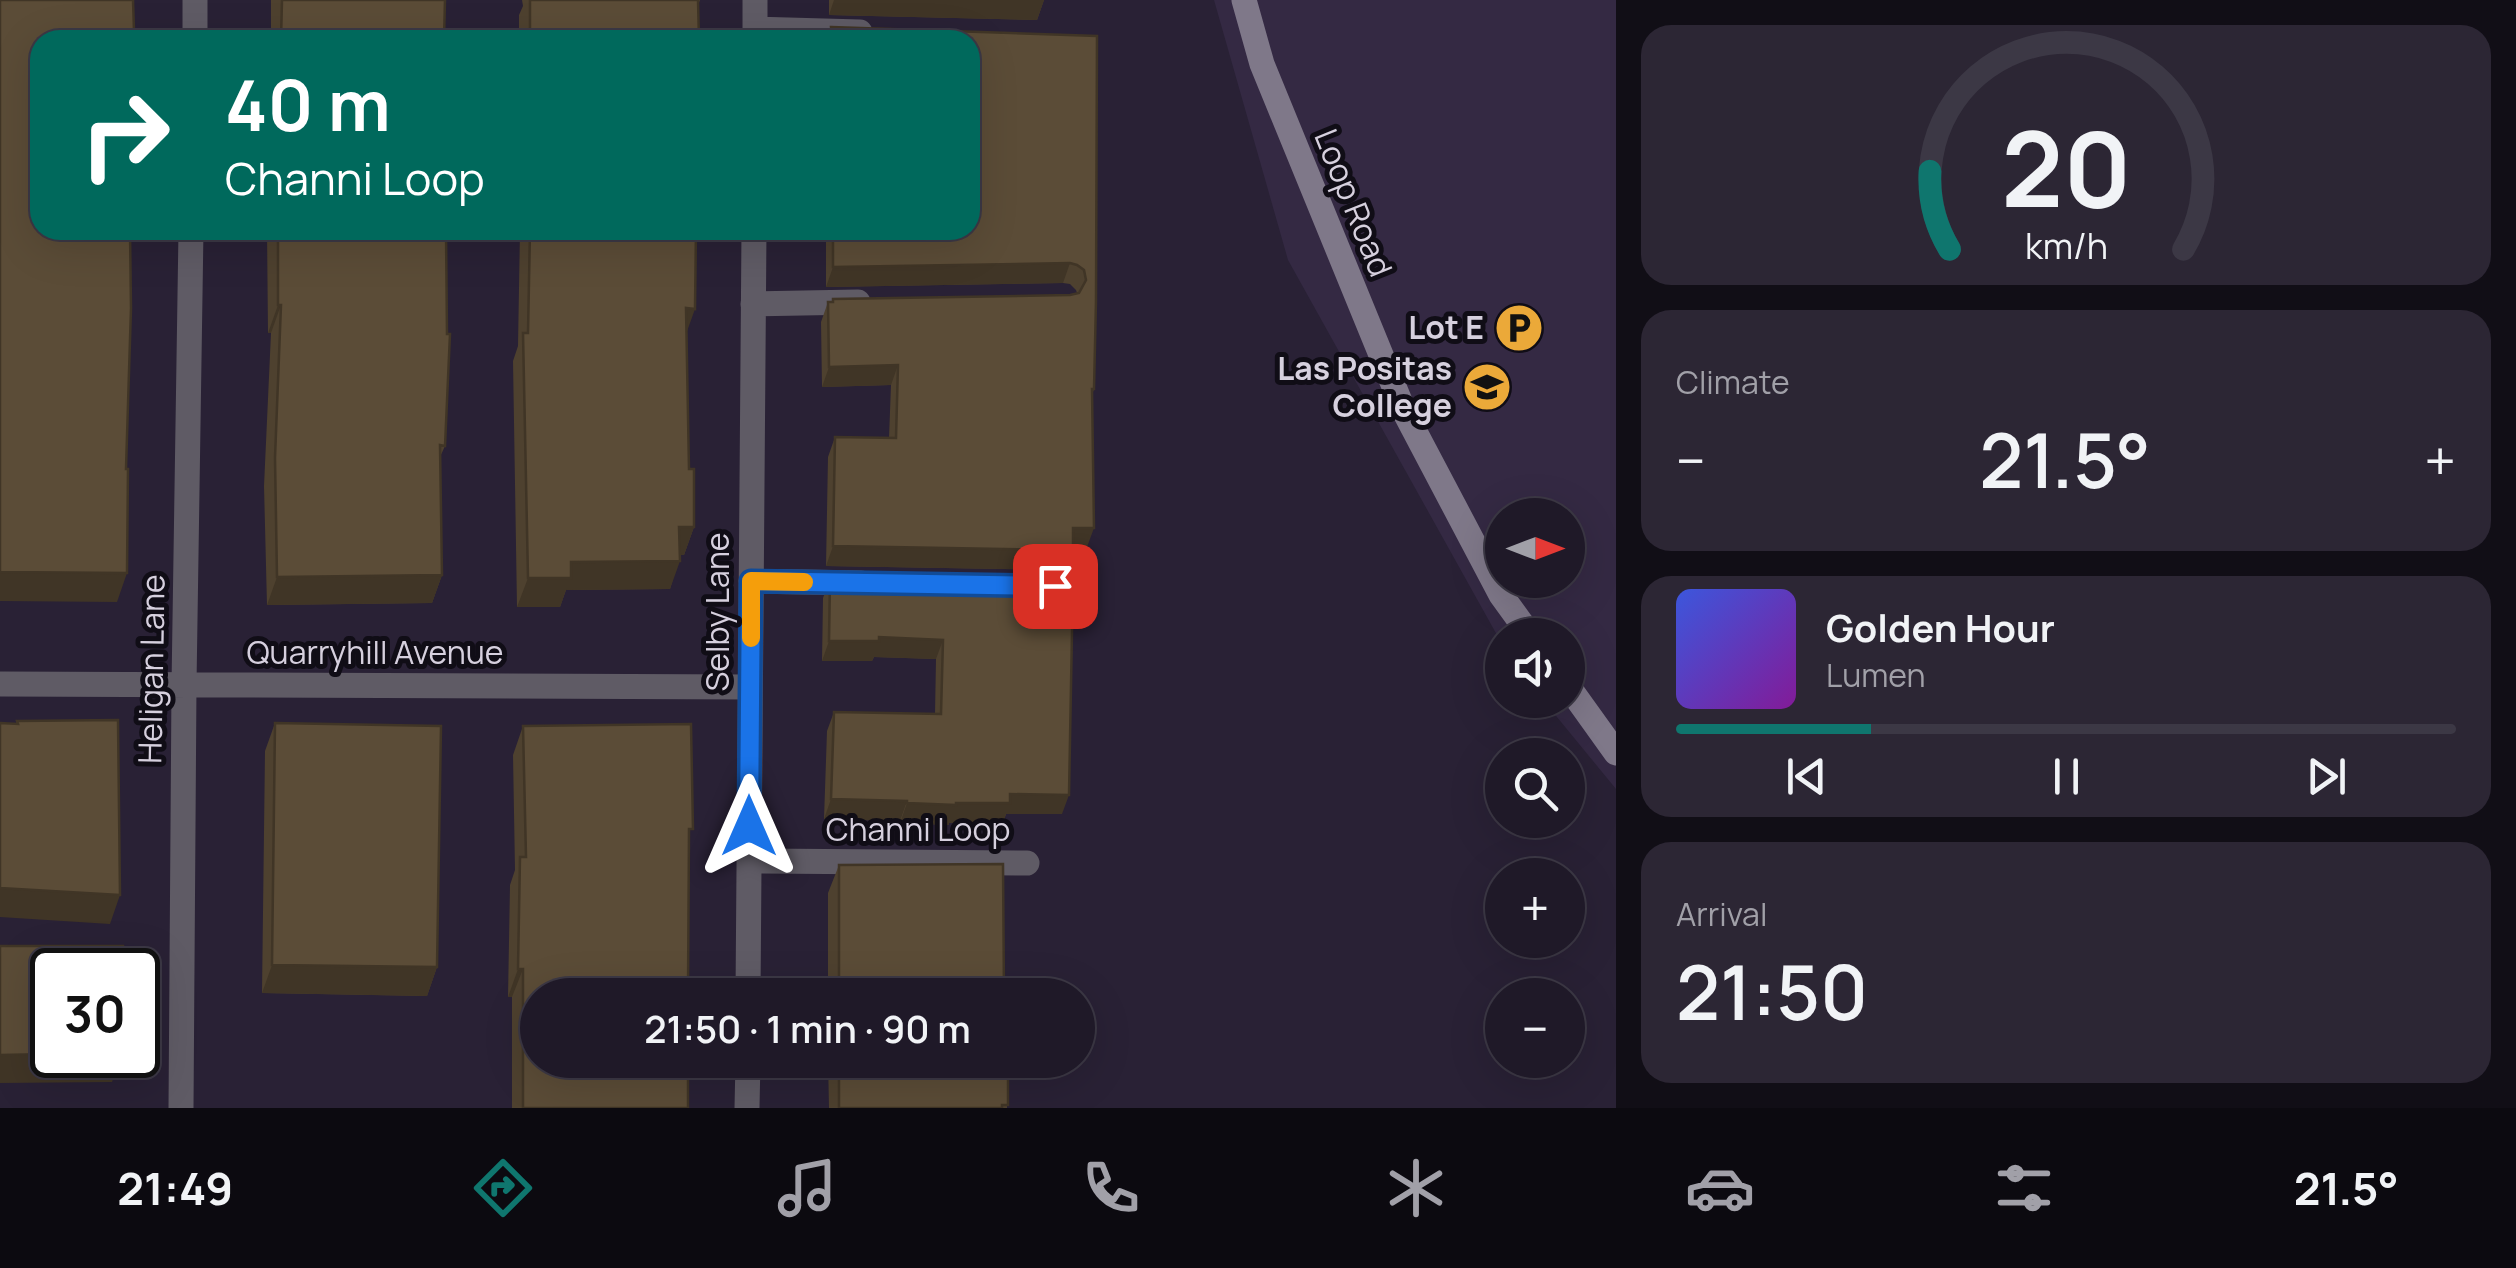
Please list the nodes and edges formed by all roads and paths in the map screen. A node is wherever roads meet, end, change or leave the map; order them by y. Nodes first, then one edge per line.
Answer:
1 (195, 0) edge
2 (756, 0) edge
3 (1244, 0) edge
4 (194, 30) edge
5 (755, 30) edge
6 (192, 240) edge
7 (754, 240) edge
8 (889, 302) edge
9 (753, 304) junction
10 (751, 581) junction
11 (884, 583) edge
12 (1518, 618) edge
13 (0, 684) edge
14 (184, 685) junction
15 (750, 687) junction
16 (1585, 709) edge
17 (1616, 752) edge
18 (749, 861) junction
19 (1027, 863) dead end
20 (748, 978) edge
21 (748, 1078) edge
22 (181, 1108) edge
23 (747, 1108) edge

1 - 4 street
2 - 5 street
3 - 12 street, Loop Road
6 - 14 street, Heligan Lane
7 - 9 street, Selby Lane
8 - 9 street
9 - 10 street, Selby Lane
10 - 11 street
10 - 15 street, Selby Lane
13 - 14 street, Quarryhill Avenue
14 - 15 street, Quarryhill Avenue
14 - 22 street, Heligan Lane
15 - 18 street, Selby Lane
16 - 17 street
18 - 19 street, Channi Loop
18 - 20 street, Selby Lane
21 - 23 street

